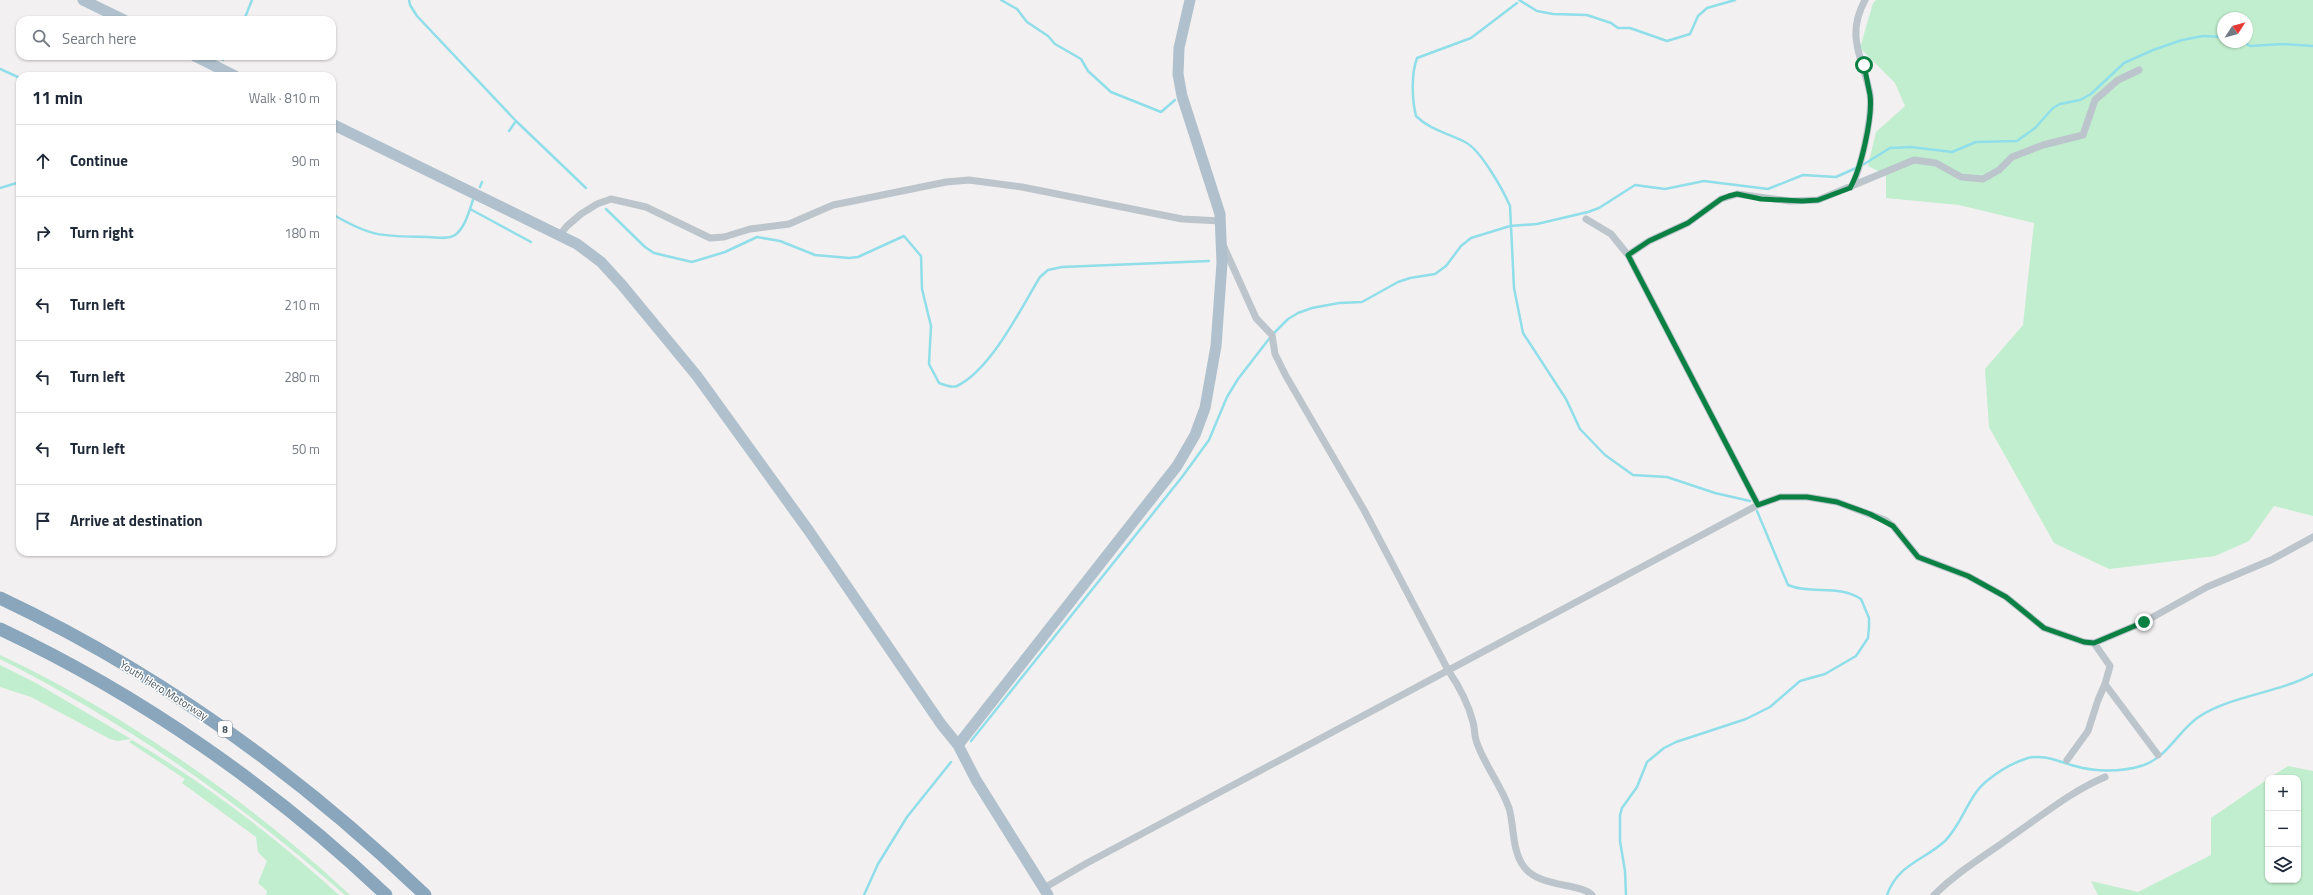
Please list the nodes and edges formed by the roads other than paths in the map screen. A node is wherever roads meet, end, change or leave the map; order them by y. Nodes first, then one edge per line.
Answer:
1 (84, 0) edge
2 (1190, 0) edge
3 (1865, 0) edge
4 (116, 16) edge
5 (203, 60) edge
6 (2139, 70) dead end
7 (227, 72) edge
8 (336, 128) edge
9 (1850, 188) junction
10 (1586, 219) dead end
11 (1221, 221) junction
12 (559, 236) junction
13 (1222, 244) junction
14 (1628, 255) junction
15 (1758, 505) junction
16 (2313, 537) edge
17 (0, 598) edge
18 (0, 628) edge
19 (2094, 643) junction
20 (1448, 670) junction
21 (2106, 684) junction
22 (958, 745) junction
23 (2158, 755) dead end
24 (2067, 760) dead end
25 (2105, 777) dead end
26 (1046, 892) edge
27 (386, 895) edge
28 (425, 895) edge
29 (1592, 895) edge
30 (1934, 895) edge

1 - 4 main road
2 - 11 main road
3 - 9 street
5 - 7 main road
6 - 9 street
8 - 12 main road
9 - 14 street
10 - 14 street
11 - 12 street
11 - 13 main road
12 - 22 main road
13 - 20 street
13 - 22 main road
14 - 15 street
15 - 19 street
15 - 20 street
16 - 19 street
17 - 28 highway, Youth Hero Motorway / 8
18 - 27 highway
19 - 21 street
20 - 26 street
20 - 29 street
21 - 23 street
21 - 24 street
22 - 26 main road
25 - 30 street

